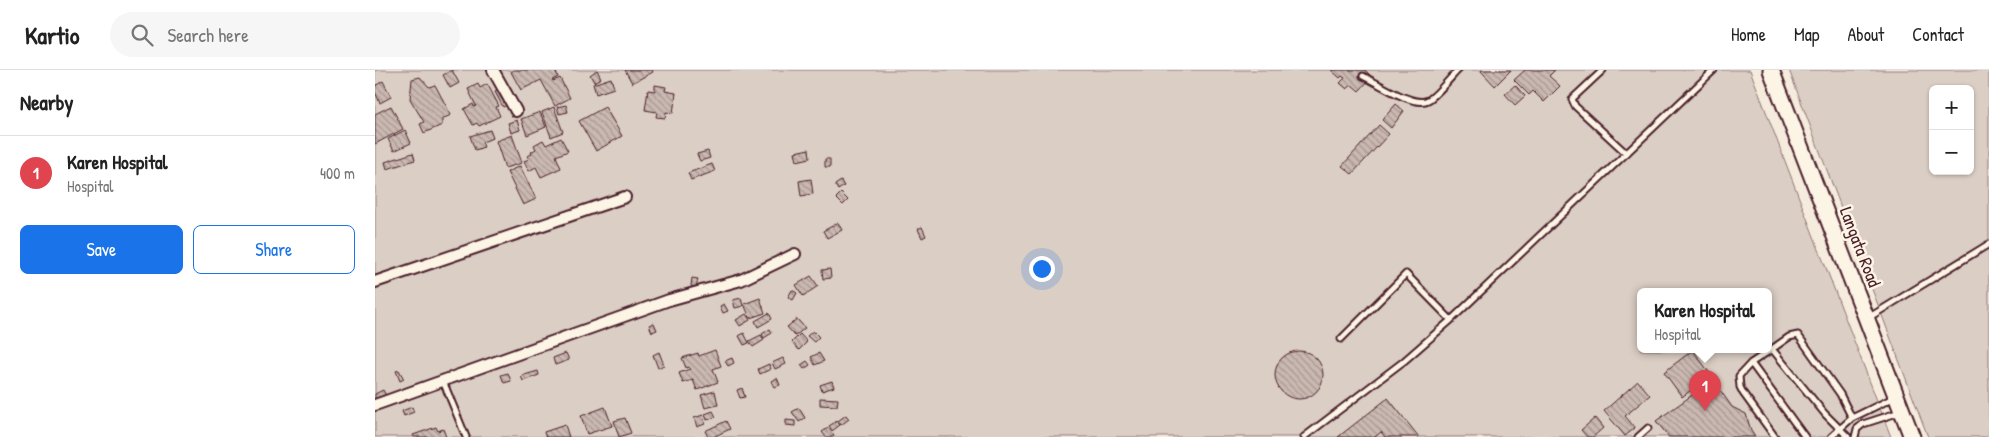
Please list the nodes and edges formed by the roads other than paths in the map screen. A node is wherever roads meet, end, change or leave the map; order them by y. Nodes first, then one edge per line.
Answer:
1 (493, 70) edge
2 (1458, 70) edge
3 (1603, 70) edge
4 (1714, 70) edge
5 (1771, 70) edge
6 (1363, 76) dead end
7 (516, 111) dead end
8 (1626, 153) junction
9 (625, 197) dead end
10 (1989, 244) edge
11 (795, 254) dead end
12 (375, 282) edge
13 (1867, 318) junction
14 (1451, 320) junction
15 (1341, 339) dead end
16 (1772, 350) joint
17 (1767, 353) edge
18 (1751, 363) junction
19 (443, 381) junction
20 (1897, 396) junction
21 (375, 405) edge
22 (1902, 411) junction
23 (1852, 418) junction
24 (1648, 428) dead end
25 (1840, 428) junction
26 (466, 437) edge
27 (1304, 437) edge
28 (1638, 437) edge
29 (1775, 437) edge
30 (1805, 437) edge
31 (1831, 437) edge
32 (1848, 437) edge
33 (1855, 437) edge
34 (1912, 437) edge

1 - 7 street
2 - 6 lane
3 - 8 lane
4 - 8 lane
5 - 13 main road, Langata Road
8 - 14 lane
9 - 12 street
10 - 13 lane
11 - 19 street
13 - 20 main road, Langata Road
14 - 15 lane
14 - 27 lane
16 - 23 lane
16 - 25 lane
17 - 18 lane
18 - 29 lane
18 - 30 lane
19 - 21 street
19 - 26 lane
20 - 22 main road, Langata Road
20 - 23 lane
22 - 33 lane
22 - 34 main road, Langata Road
23 - 25 lane
24 - 28 lane
25 - 31 lane
25 - 32 lane

